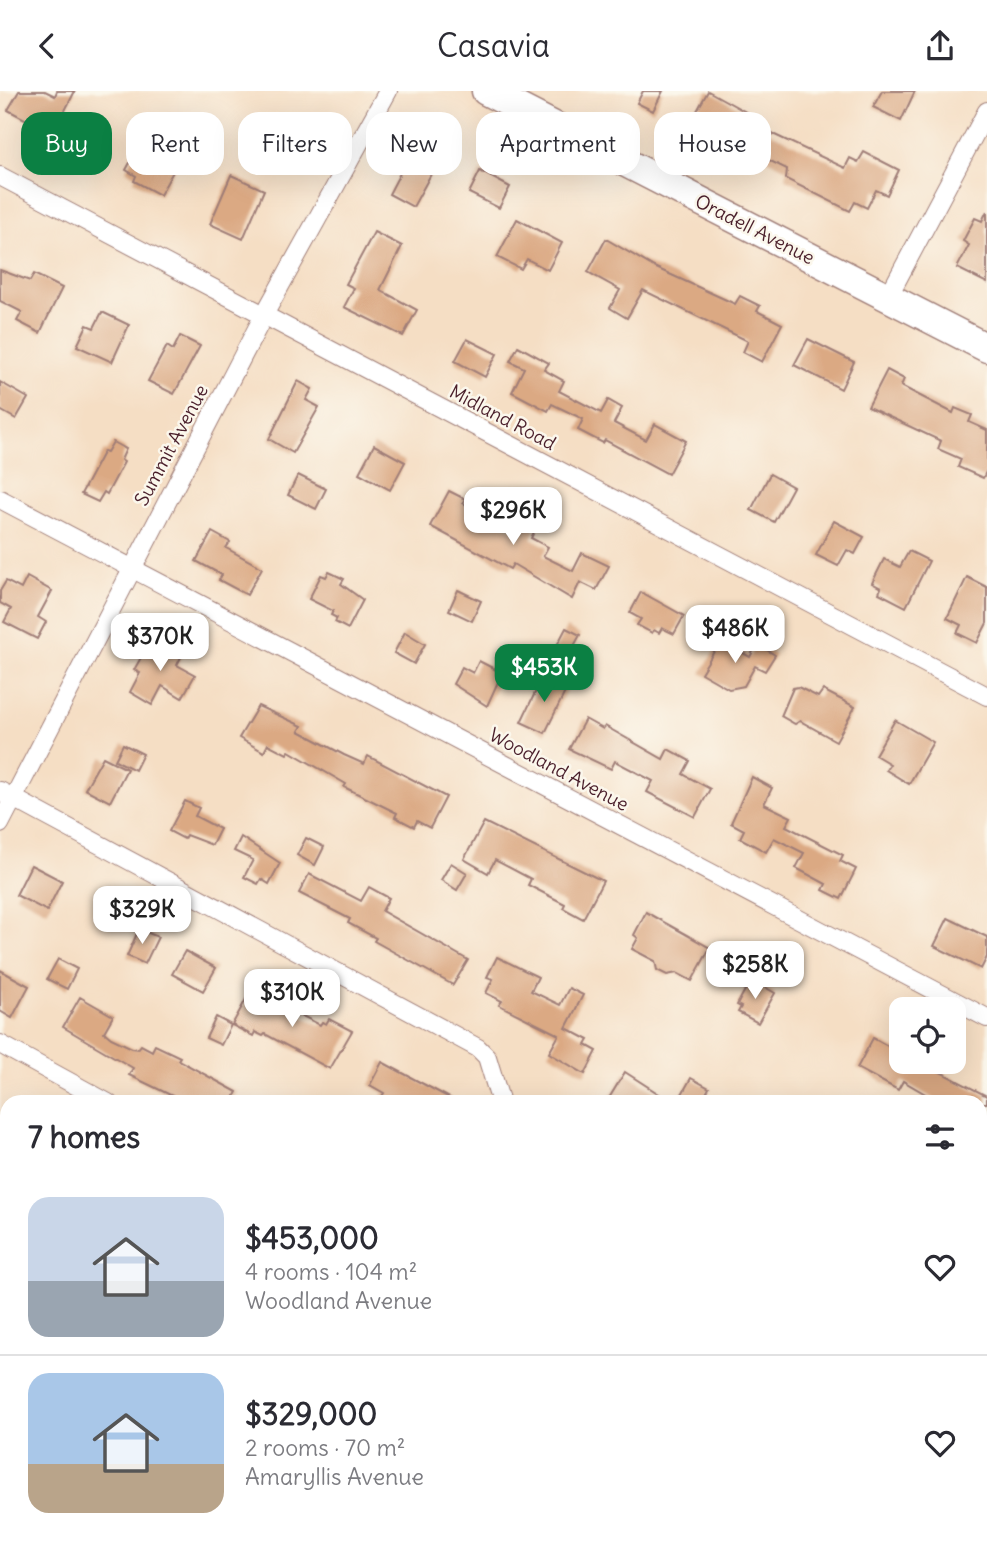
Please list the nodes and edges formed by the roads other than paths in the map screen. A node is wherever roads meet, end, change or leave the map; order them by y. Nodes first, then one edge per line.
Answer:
1 (388, 91) edge
2 (486, 91) edge
3 (987, 111) edge
4 (0, 176) edge
5 (888, 297) junction
6 (264, 315) junction
7 (987, 348) edge
8 (0, 499) edge
9 (130, 568) junction
10 (987, 696) edge
11 (7, 795) edge
12 (0, 824) edge
13 (987, 1018) edge
14 (0, 1044) edge
15 (93, 1095) edge
16 (498, 1095) edge

1 - 6 street, Summit Avenue
2 - 5 main road, Oradell Avenue
3 - 5 street
4 - 6 street, Midland Road
5 - 7 main road, Oradell Avenue
6 - 9 street, Summit Avenue
6 - 10 street, Midland Road
8 - 9 street, Woodland Avenue
9 - 11 street, Summit Avenue
9 - 13 street, Woodland Avenue
11 - 12 street, Summit Avenue
11 - 16 street
14 - 15 street

